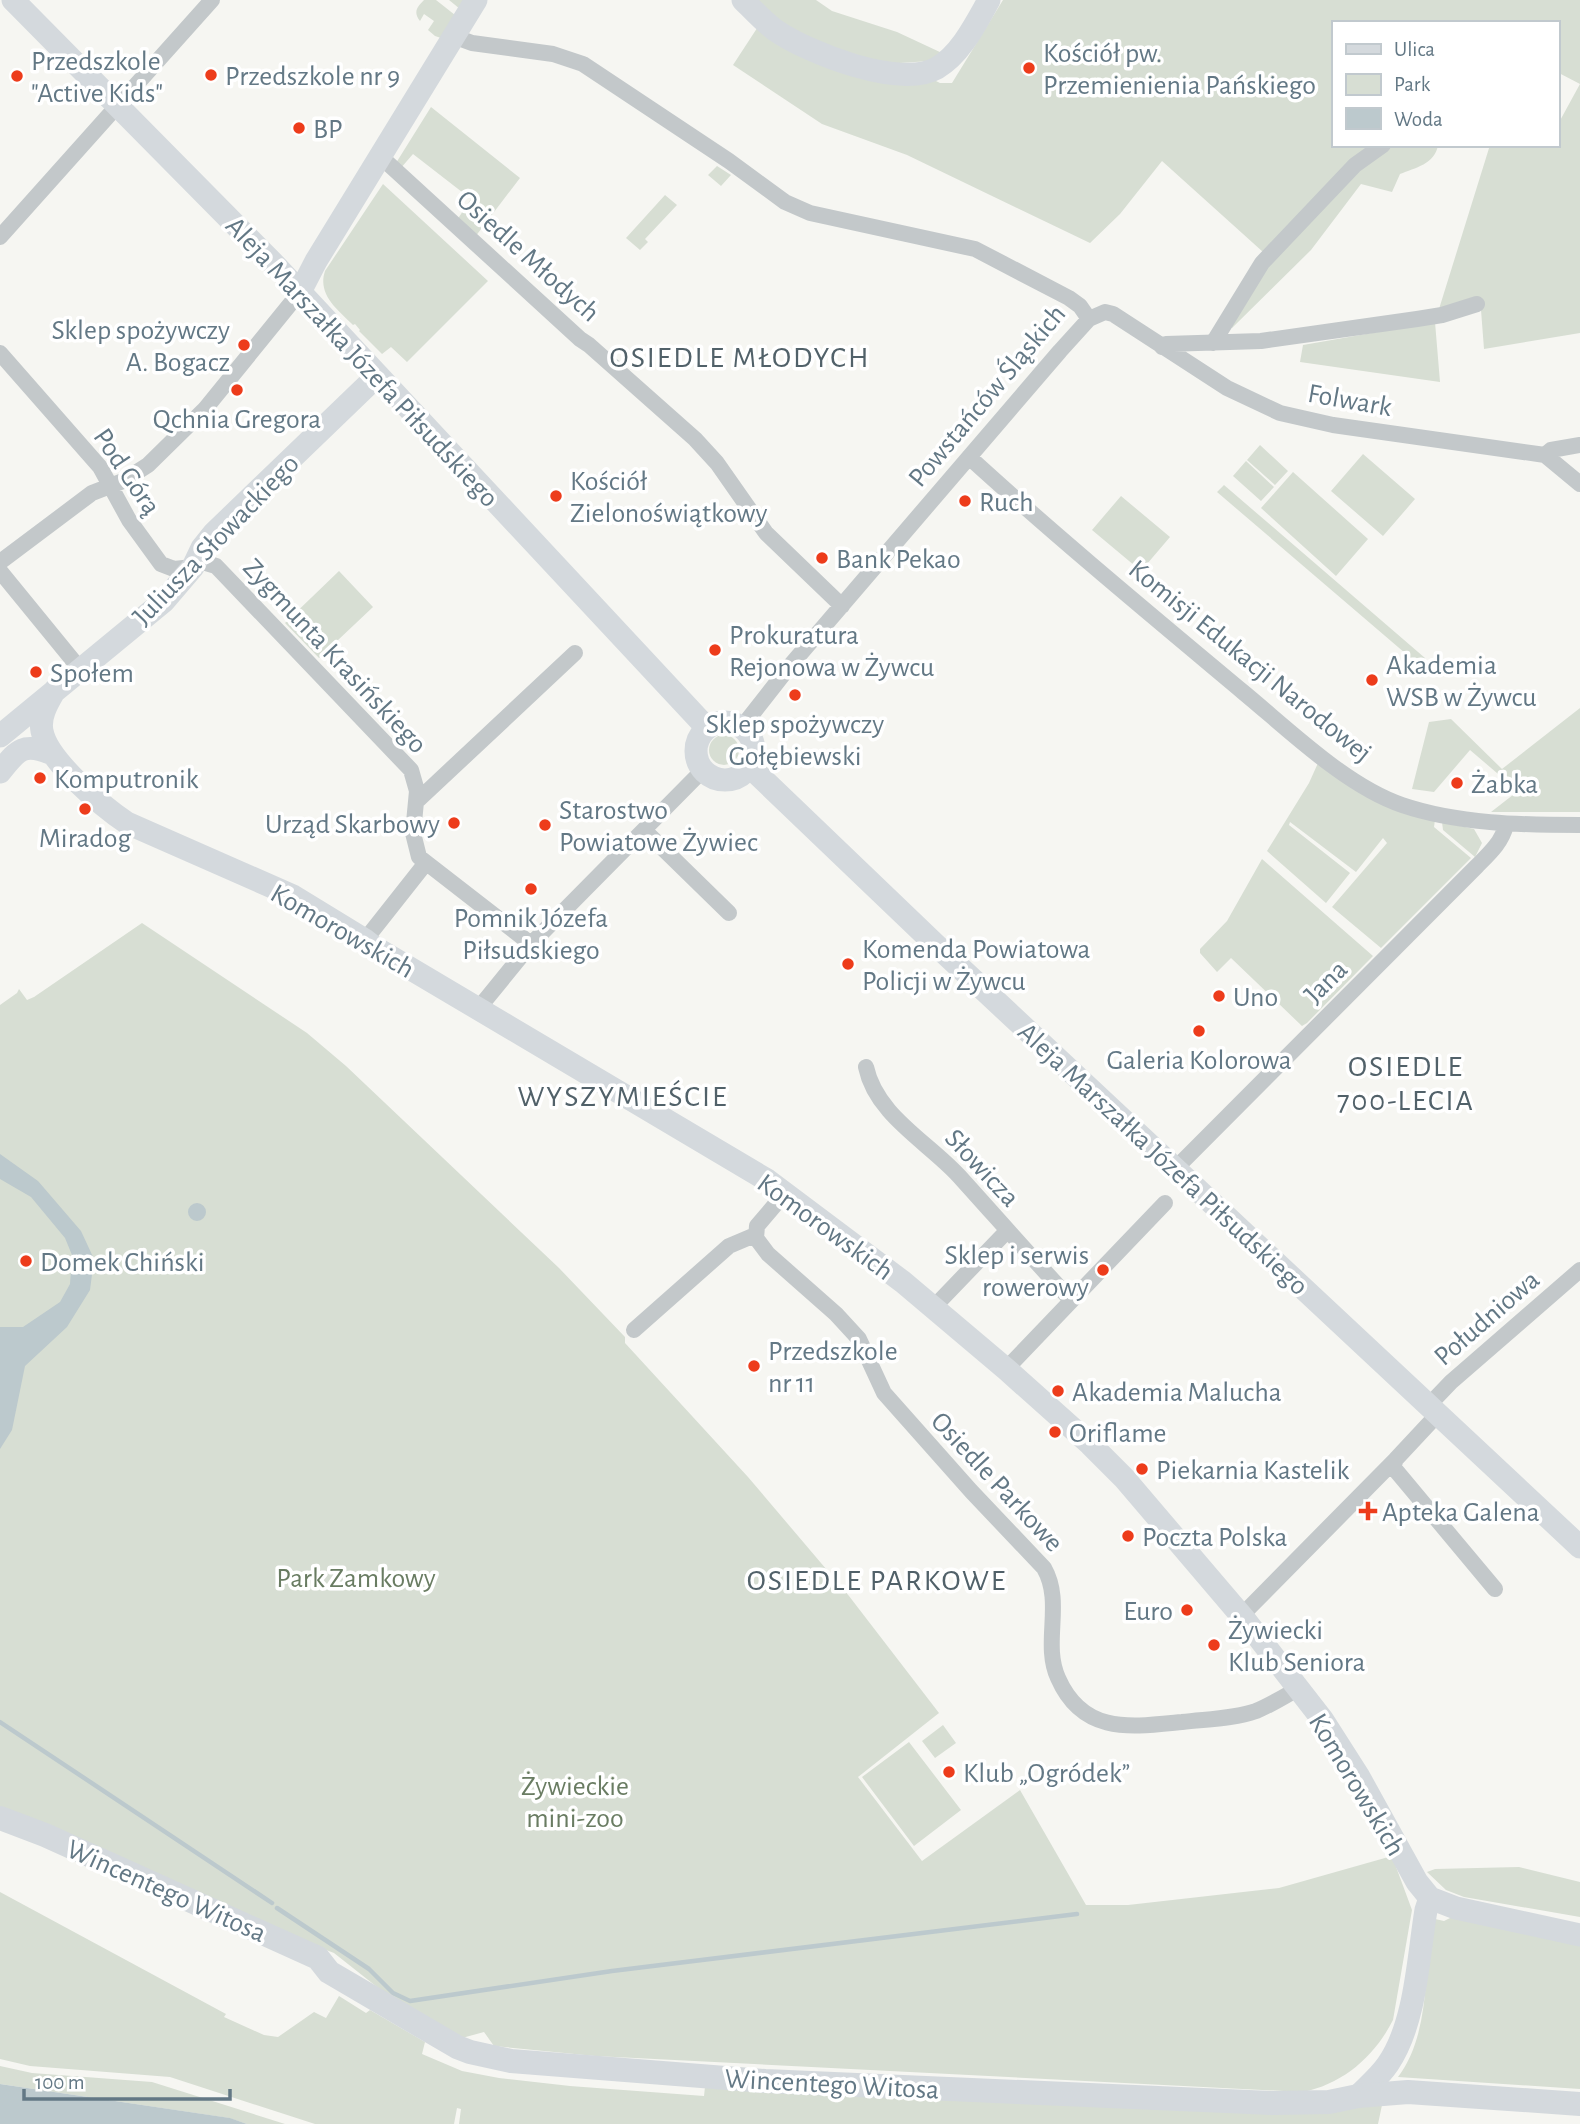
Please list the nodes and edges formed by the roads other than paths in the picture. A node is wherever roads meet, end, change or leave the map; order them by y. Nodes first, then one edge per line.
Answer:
1 (13, 0) edge
2 (212, 0) edge
3 (476, 0) edge
4 (743, 0) edge
5 (989, 0) edge
6 (453, 36) junction
7 (119, 106) junction
8 (1380, 147) edge
9 (382, 158) junction
10 (0, 237) edge
11 (300, 292) junction
12 (1477, 304) dead end
13 (1089, 319) junction
14 (1213, 342) junction
15 (1163, 347) junction
16 (0, 353) edge
17 (377, 376) junction
18 (1580, 445) edge
19 (1545, 455) junction
20 (969, 457) junction
21 (1580, 484) edge
22 (110, 485) junction
23 (0, 562) edge
24 (194, 564) junction
25 (0, 571) edge
26 (842, 606) junction
27 (575, 653) dead end
28 (80, 669) junction
29 (55, 690) junction
30 (742, 727) junction
31 (707, 728) junction
32 (0, 736) edge
33 (50, 753) junction
34 (750, 767) junction
35 (703, 770) junction
36 (0, 772) edge
37 (416, 802) junction
38 (1506, 825) junction
39 (1580, 825) edge
40 (645, 830) junction
41 (425, 864) junction
42 (729, 913) dead end
43 (365, 940) junction
44 (531, 944) junction
45 (478, 1009) junction
46 (866, 1068) dead end
47 (1175, 1168) junction
48 (785, 1193) junction
49 (1165, 1203) dead end
50 (1007, 1231) junction
51 (755, 1235) junction
52 (1580, 1270) edge
53 (1071, 1300) junction
54 (933, 1308) junction
55 (634, 1331) dead end
56 (1006, 1368) junction
57 (1433, 1409) junction
58 (1396, 1459) junction
59 (1580, 1547) edge
60 (1494, 1589) dead end
61 (1241, 1616) junction
62 (1299, 1688) junction
63 (0, 1818) edge
64 (0, 1835) edge
65 (1430, 1898) junction
66 (1580, 1935) edge
67 (329, 1972) junction
68 (1358, 2096) junction
69 (1580, 2104) edge

1 - 7 street, Aleja Marszałka Józefa Piłsudskiego
2 - 7 street
3 - 6 street
4 - 5 street
6 - 9 street
6 - 13 street, Powstańców Śląskich
7 - 10 street
7 - 11 street, Aleja Marszałka Józefa Piłsudskiego
8 - 14 street
9 - 11 street
9 - 26 street, Osiedle Młodych
11 - 17 street, Aleja Marszałka Józefa Piłsudskiego
11 - 22 street
12 - 14 street, Folwark
13 - 15 street, Folwark
13 - 20 street, Powstańców Śląskich
14 - 15 street, Folwark
15 - 19 street, Folwark
16 - 22 street, Pod Górą
17 - 24 street, Juliusza Słowackiego
17 - 31 street, Aleja Marszałka Józefa Piłsudskiego
18 - 19 street, Folwark
19 - 21 street
20 - 26 street, Powstańców Śląskich
20 - 38 street, Komisji Edukacji Narodowej
22 - 23 street
22 - 24 street, Pod Górą
24 - 28 street, Juliusza Słowackiego
24 - 37 street, Zygmunta Krasińskiego
25 - 28 street
26 - 30 street, Powstańców Śląskich
27 - 37 street, Zygmunta Krasińskiego
28 - 29 street, Juliusza Słowackiego
29 - 32 street, Juliusza Słowackiego
29 - 33 street
30 - 31 street
30 - 34 street
31 - 35 street
33 - 36 street
33 - 43 street, Komorowskich
34 - 35 street
34 - 47 street, Aleja Marszałka Józefa Piłsudskiego
35 - 40 street
37 - 41 street, Zygmunta Krasińskiego
38 - 39 street, Komisji Edukacji Narodowej
38 - 47 street, Jana
40 - 42 street
40 - 44 street
41 - 43 street
41 - 44 street
43 - 45 street, Komorowskich
44 - 45 street
45 - 48 street, Komorowskich
46 - 50 street, Słowicza
47 - 57 street, Aleja Marszałka Józefa Piłsudskiego
48 - 51 street
48 - 54 street, Komorowskich
49 - 53 street
50 - 53 street, Słowicza
50 - 54 street
51 - 55 street
51 - 62 street, Osiedle Parkowe
52 - 57 street, Południowa
53 - 56 street
54 - 56 street, Komorowskich
56 - 61 street, Komorowskich
57 - 58 street, Południowa
57 - 59 street, Aleja Marszałka Józefa Piłsudskiego
58 - 60 street
58 - 61 street, Południowa
61 - 62 street, Komorowskich
62 - 65 street, Komorowskich
63 - 67 main road, Wincentego Witosa
64 - 67 main road, Wincentego Witosa
65 - 66 street
65 - 68 street
67 - 68 main road, Wincentego Witosa
68 - 69 main road, Wincentego Witosa

